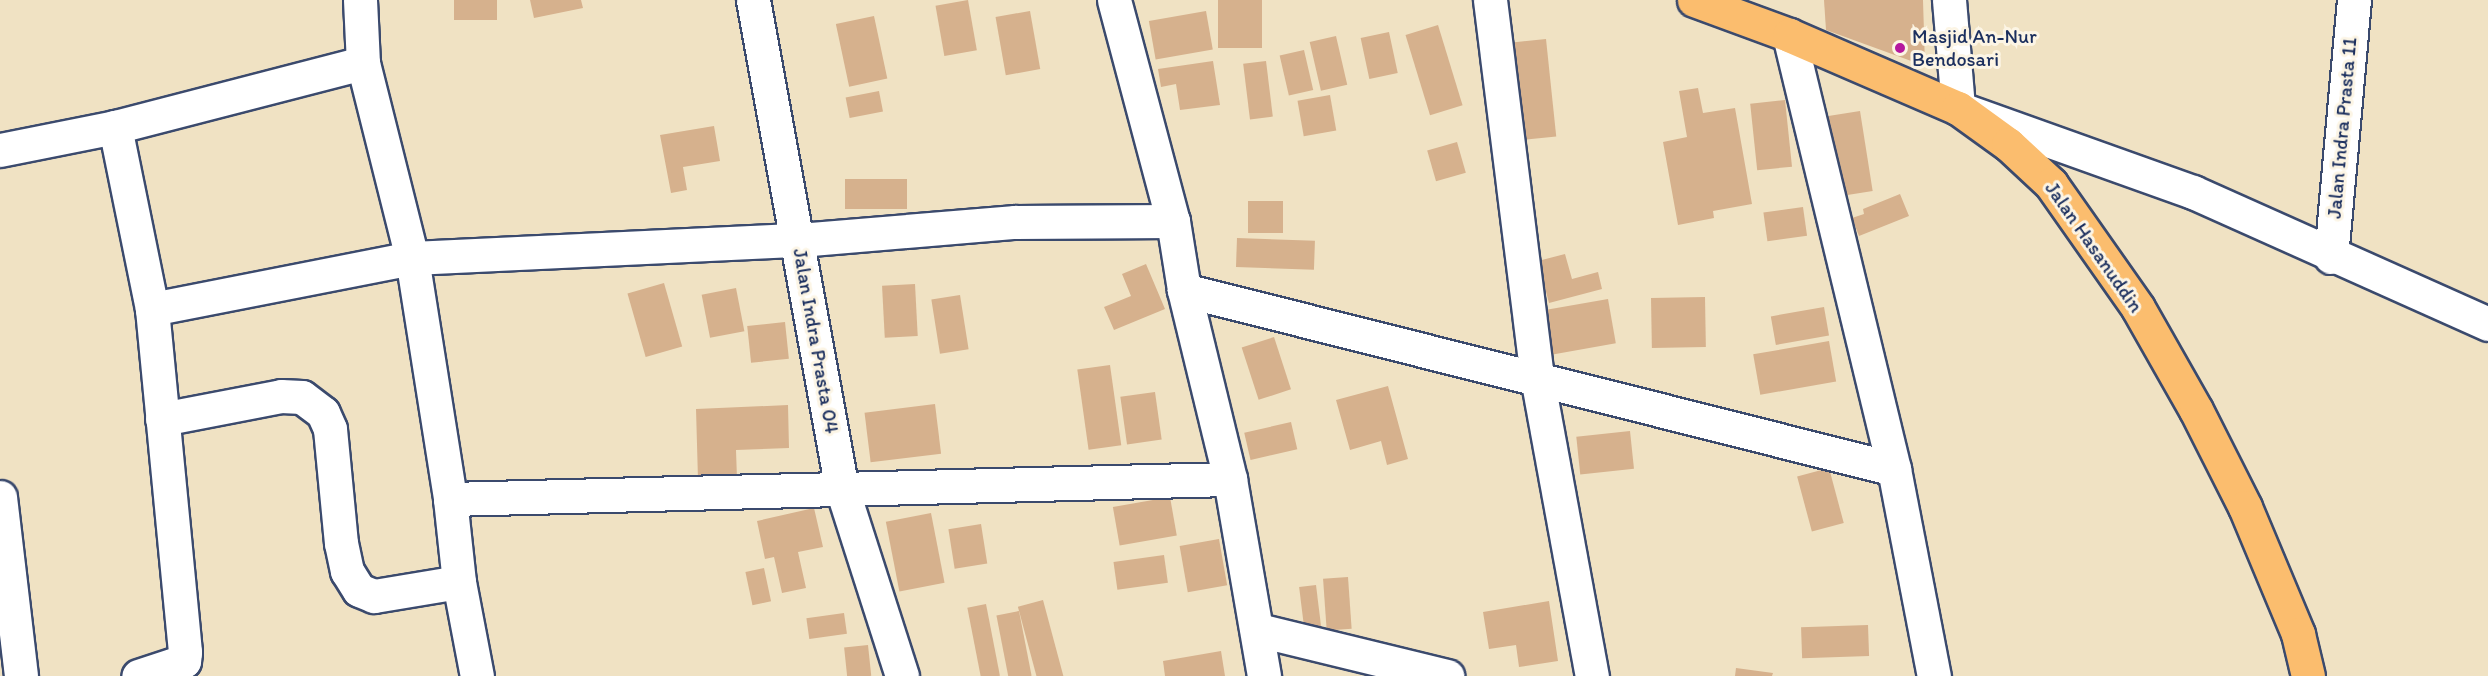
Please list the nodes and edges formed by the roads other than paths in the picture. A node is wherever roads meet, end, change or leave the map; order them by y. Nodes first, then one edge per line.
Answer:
1 (360, 0) edge
2 (753, 0) edge
3 (1114, 0) edge
4 (1490, 0) edge
5 (1694, 0) edge
6 (1948, 0) edge
7 (2354, 0) edge
8 (1789, 35) junction
9 (363, 63) junction
10 (1958, 108) junction
11 (115, 127) junction
12 (0, 150) edge
13 (1173, 221) junction
14 (799, 240) junction
15 (2331, 257) junction
16 (412, 258) junction
17 (1184, 290) junction
18 (152, 309) junction
19 (2488, 324) edge
20 (1537, 377) junction
21 (162, 419) junction
22 (1894, 469) junction
23 (1230, 479) junction
24 (842, 489) junction
25 (0, 497) edge
26 (450, 499) junction
27 (459, 582) junction
28 (5, 603) edge
29 (1257, 630) junction
30 (21, 676) edge
31 (138, 676) edge
32 (477, 676) edge
33 (902, 676) edge
34 (1264, 676) edge
35 (1447, 676) edge
36 (1592, 676) edge
37 (1934, 676) edge
38 (2308, 676) edge

1 - 9 street
2 - 14 street, Jalan Indra Prasta 04
3 - 13 street
4 - 20 street
5 - 8 main road, Jalan Hasanuddin
6 - 10 street
7 - 15 street, Jalan Indra Prasta 11
8 - 10 main road, Jalan Hasanuddin
8 - 22 street
9 - 11 street
9 - 16 street
10 - 15 street
10 - 38 main road, Jalan Hasanuddin
11 - 12 street
11 - 18 street
13 - 14 street
13 - 17 street
14 - 16 street
14 - 24 street, Jalan Indra Prasta 04
15 - 19 street
16 - 18 street
16 - 26 street
17 - 20 street
17 - 23 street
18 - 21 street
20 - 22 street
20 - 36 street
21 - 27 street
21 - 31 street
22 - 37 street
23 - 24 street
23 - 29 street
24 - 26 street
24 - 33 street, Jalan Indra Prasta 04
25 - 28 street
26 - 27 street
27 - 32 street
28 - 30 street
29 - 34 street
29 - 35 street

